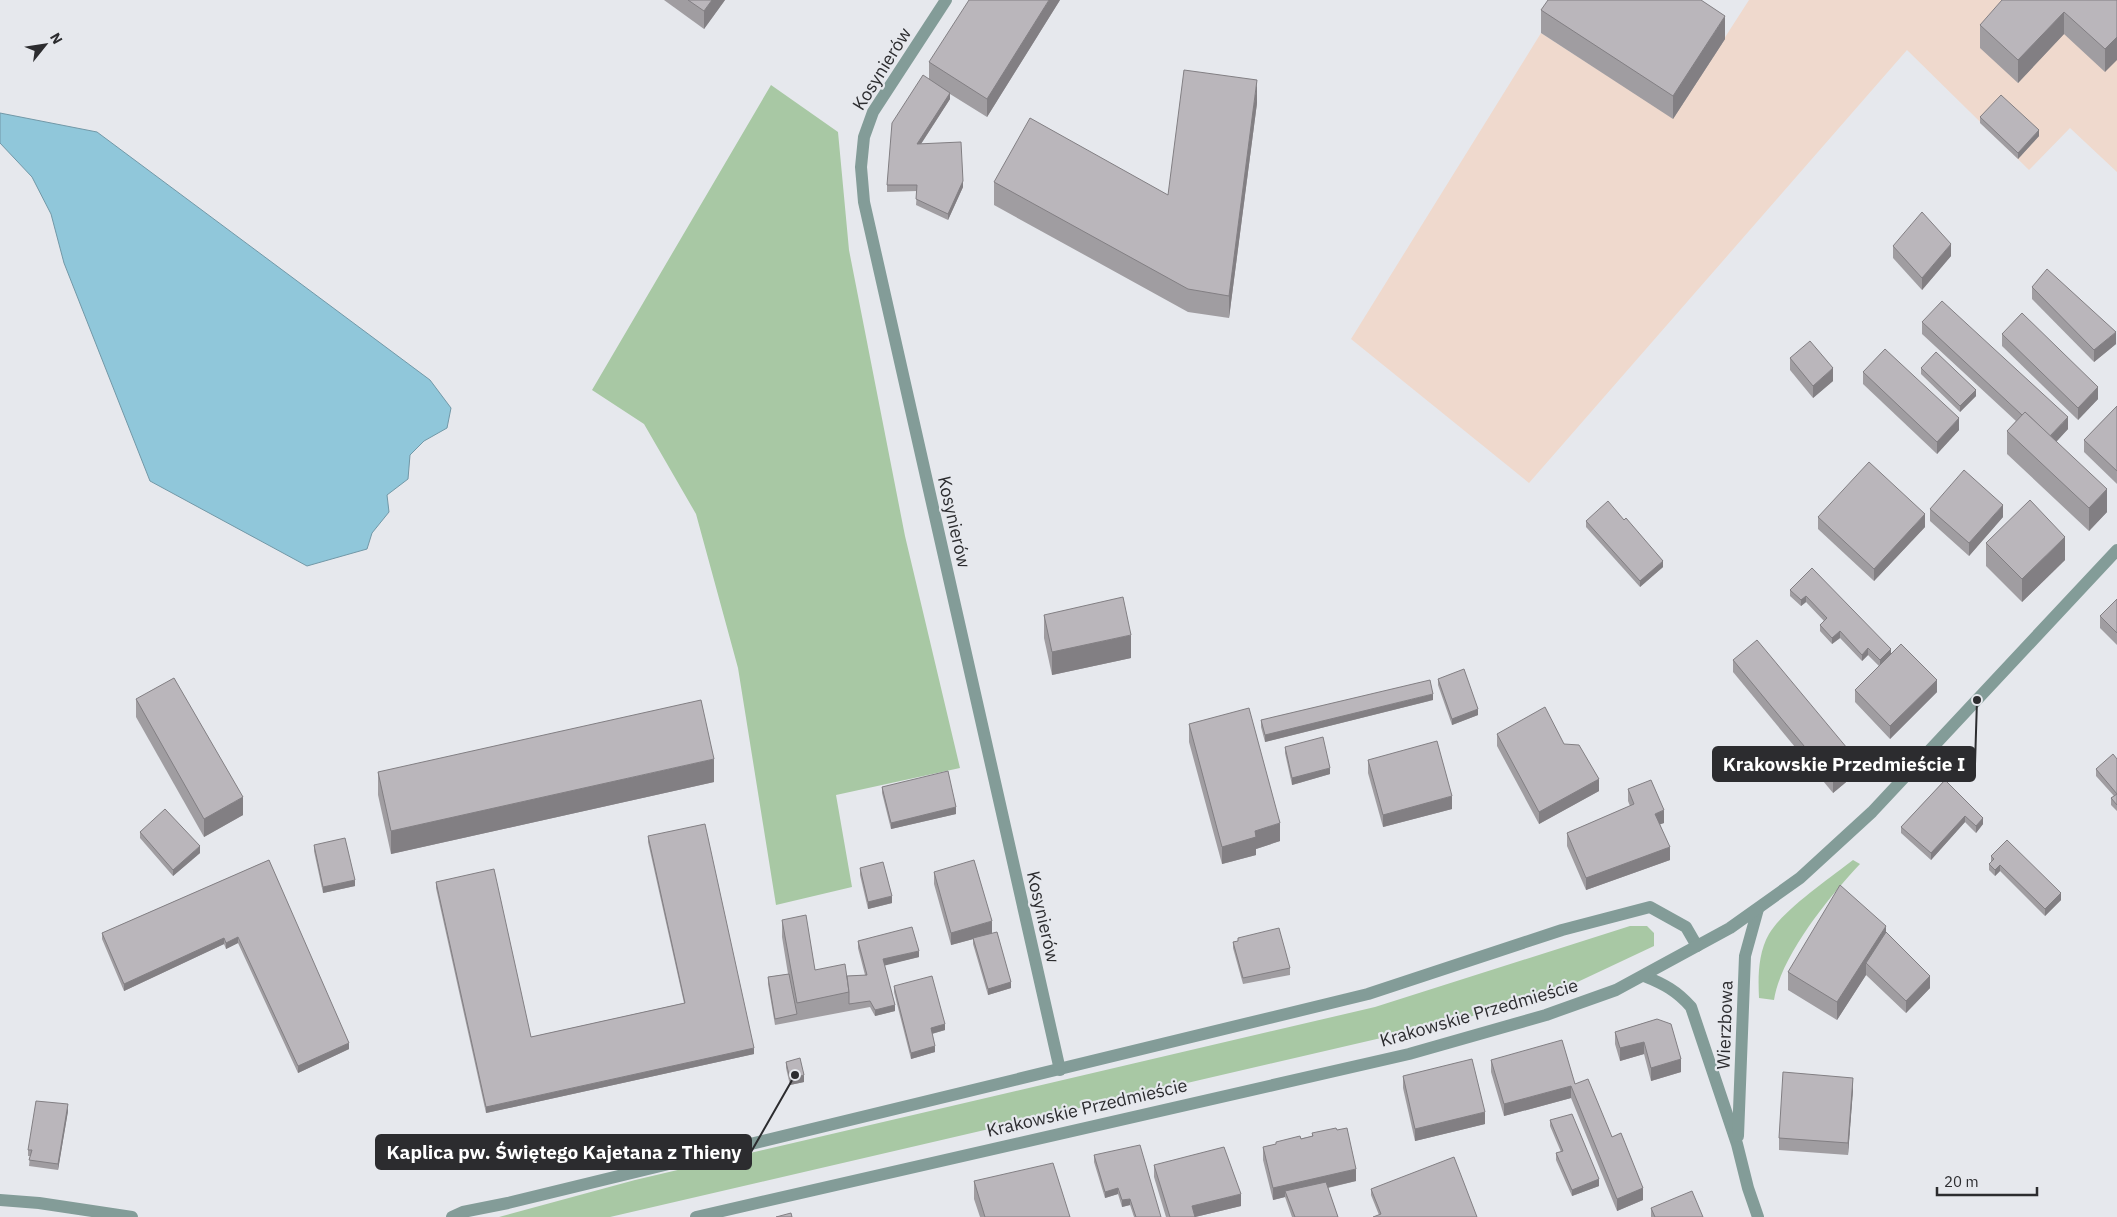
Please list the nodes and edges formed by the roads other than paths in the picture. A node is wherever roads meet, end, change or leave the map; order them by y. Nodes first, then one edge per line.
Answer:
1 (946, 0) edge
2 (2117, 550) edge
3 (1758, 909) junction
4 (1697, 946) junction
5 (1644, 976) junction
6 (1060, 1070) junction
7 (1737, 1144) junction
8 (0, 1200) edge
9 (132, 1217) edge
10 (452, 1217) edge
11 (696, 1217) edge
12 (1758, 1217) edge

1 - 6 street, Kosynierów
2 - 3 street, Krakowskie Przedmieście
3 - 4 street, Krakowskie Przedmieście
3 - 7 street, Wierzbowa
4 - 5 street, Krakowskie Przedmieście
4 - 6 street
5 - 7 street, Wierzbowa
5 - 11 street, Krakowskie Przedmieście
6 - 10 street
7 - 12 street, Wierzbowa
8 - 9 street

